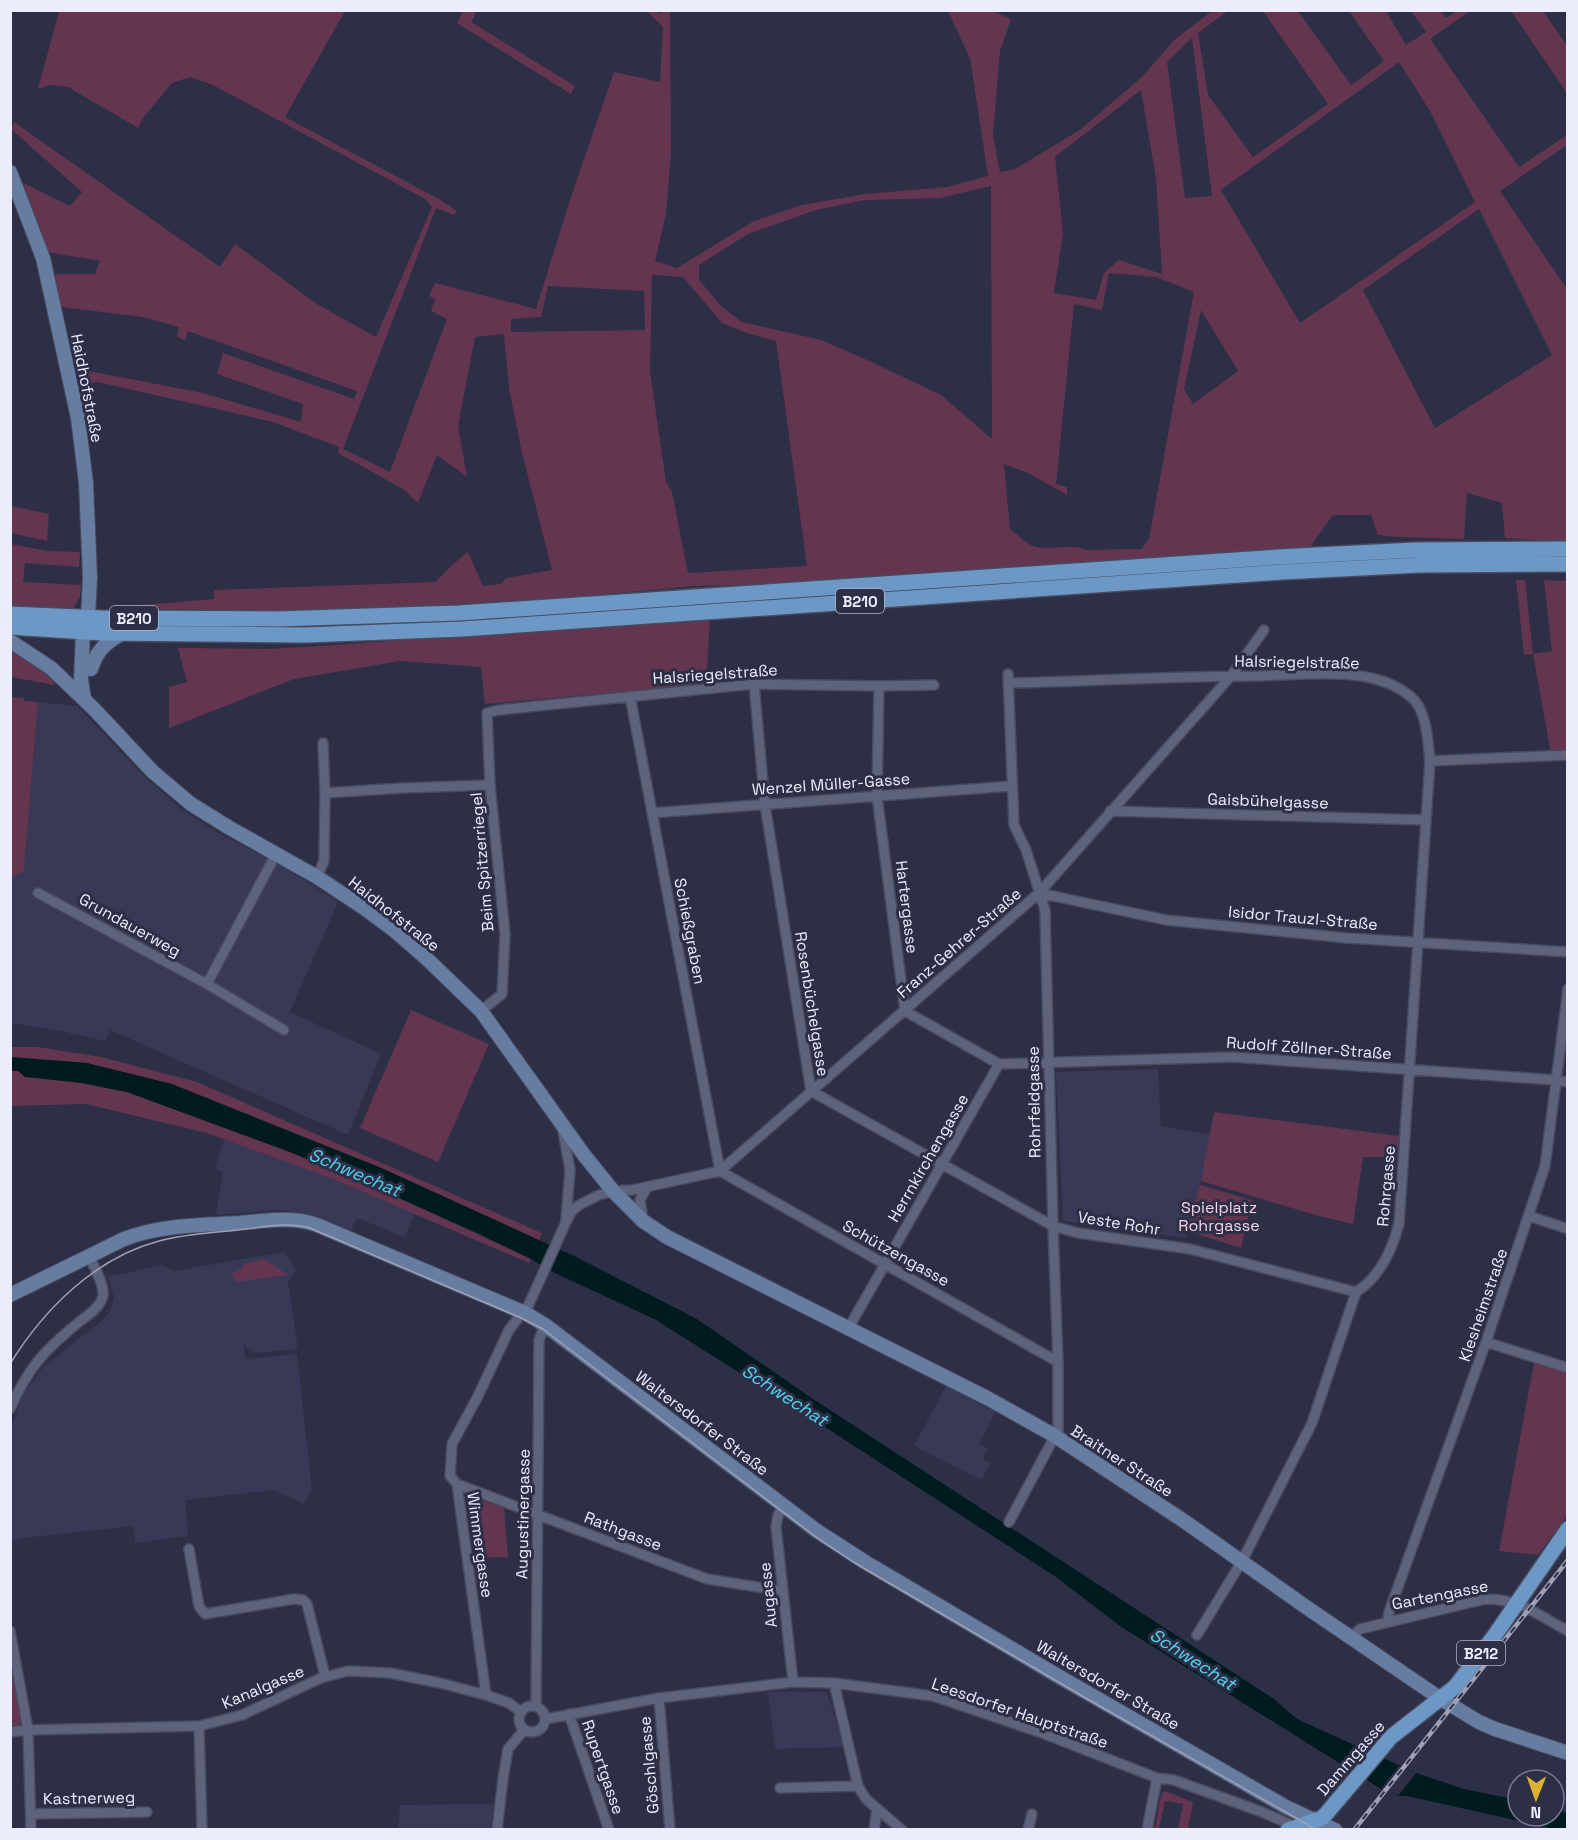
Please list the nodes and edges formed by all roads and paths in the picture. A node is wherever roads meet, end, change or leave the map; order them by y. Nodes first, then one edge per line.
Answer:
1 (10, 172) edge
2 (1568, 549) edge
3 (1568, 564) edge
4 (10, 615) edge
5 (10, 627) edge
6 (87, 628) junction
7 (1264, 630) dead end
8 (123, 633) junction
9 (10, 641) edge
10 (91, 669) junction
11 (1231, 676) junction
12 (1008, 679) joint
13 (754, 684) junction
14 (934, 685) dead end
15 (879, 686) junction
16 (630, 696) junction
17 (89, 704) junction
18 (499, 710) joint
19 (323, 742) dead end
20 (1568, 755) edge
21 (1430, 761) junction
22 (490, 785) junction
23 (1012, 786) junction
24 (325, 794) junction
25 (877, 795) junction
26 (765, 805) junction
27 (1110, 811) junction
28 (652, 813) junction
29 (1425, 820) junction
30 (276, 854) junction
31 (317, 877) junction
32 (38, 893) dead end
33 (1039, 893) junction
34 (1418, 942) junction
35 (1568, 952) edge
36 (207, 984) junction
37 (1568, 989) edge
38 (481, 1011) junction
39 (905, 1011) junction
40 (284, 1030) dead end
41 (999, 1064) junction
42 (1048, 1064) junction
43 (1410, 1070) junction
44 (1556, 1080) junction
45 (1568, 1082) edge
46 (811, 1091) junction
47 (561, 1122) junction
48 (942, 1166) junction
49 (720, 1171) junction
50 (647, 1187) junction
51 (613, 1191) junction
52 (1529, 1216) junction
53 (643, 1221) junction
54 (566, 1222) junction
55 (1053, 1226) junction
56 (1568, 1229) edge
57 (89, 1256) junction
58 (884, 1263) junction
59 (1356, 1292) junction
60 (10, 1295) edge
61 (525, 1313) junction
62 (545, 1324) junction
63 (848, 1329) junction
64 (1486, 1342) junction
65 (1058, 1362) junction
66 (1568, 1368) edge
67 (10, 1409) edge
68 (1055, 1436) junction
69 (457, 1484) junction
70 (784, 1505) junction
71 (538, 1515) junction
72 (1009, 1522) dead end
73 (1568, 1529) edge
74 (189, 1549) dead end
75 (1242, 1561) junction
76 (783, 1591) junction
77 (1516, 1603) junction
78 (1388, 1621) junction
79 (10, 1631) edge
80 (1568, 1631) edge
81 (1197, 1635) dead end
82 (1351, 1637) junction
83 (325, 1676) junction
84 (793, 1682) junction
85 (834, 1683) junction
86 (486, 1695) junction
87 (658, 1698) junction
88 (1441, 1699) junction
89 (536, 1706) junction
90 (521, 1712) junction
91 (569, 1714) junction
92 (546, 1719) junction
93 (199, 1726) junction
94 (28, 1730) junction
95 (524, 1730) junction
96 (10, 1732) edge
97 (1568, 1753) edge
98 (1157, 1778) junction
99 (858, 1786) junction
100 (780, 1788) dead end
101 (877, 1809) junction
102 (147, 1812) dead end
103 (31, 1814) junction
104 (1032, 1814) dead end
105 (1300, 1826) edge
106 (31, 1830) edge
107 (202, 1830) edge
108 (497, 1830) edge
109 (609, 1830) edge
110 (670, 1830) edge
111 (874, 1830) edge
112 (902, 1830) edge
113 (1028, 1830) edge
114 (1147, 1830) edge
115 (1335, 1830) edge

1 - 6 street, Haidhofstraße
2 - 6 main road, B210
3 - 8 main road, B210
4 - 6 main road, B210
5 - 6 main road, B210
6 - 8 main road, B210
6 - 10 street, Haidhofstraße
6 - 17 street, Haidhofstraße
7 - 11 street, Franz-Gehrer-Straße
8 - 10 street
9 - 17 street, Haidhofstraße
10 - 17 street, Haidhofstraße
11 - 12 street, Halsriegelstraße
11 - 21 street, Halsriegelstraße
11 - 27 street, Franz-Gehrer-Straße
12 - 23 street, Rohrfeldgasse
13 - 15 street, Halsriegelstraße
13 - 16 street, Halsriegelstraße
13 - 26 street, Rosenbüchelgasse
14 - 15 street, Halsriegelstraße
15 - 25 street, Hartergasse
16 - 18 street, Halsriegelstraße
16 - 28 street, Schießgraben
17 - 30 street, Haidhofstraße
18 - 22 street, Beim Spitzerriegel
19 - 24 street
20 - 21 street
21 - 29 street, Rohrgasse
22 - 24 street
22 - 38 street, Beim Spitzerriegel
23 - 25 street, Wenzel Müller-Gasse
23 - 33 street, Rohrfeldgasse
24 - 31 street
25 - 26 street, Wenzel Müller-Gasse
25 - 39 street, Hartergasse
26 - 28 street, Wenzel Müller-Gasse
26 - 46 street, Rosenbüchelgasse
27 - 29 street, Gaisbühelgasse
27 - 33 street, Franz-Gehrer-Straße
28 - 49 street, Schießgraben
29 - 34 street, Rohrgasse
30 - 31 street, Haidhofstraße
30 - 36 street
31 - 38 street, Haidhofstraße
32 - 36 street, Grundauerweg
33 - 34 street, Isidor Trauzl-Straße
33 - 39 street, Franz-Gehrer-Straße
33 - 42 street, Rohrfeldgasse
34 - 35 street, Isidor Trauzl-Straße
34 - 43 street, Rohrgasse
36 - 40 street, Grundauerweg
37 - 44 street, Klesheimstraße
38 - 47 street, Haidhofstraße
39 - 41 street
39 - 46 street, Franz-Gehrer-Straße
41 - 42 street
41 - 48 street, Herrnkirchengasse
42 - 43 street, Rudolf Zöllner-Straße
42 - 55 street, Rohrfeldgasse
43 - 44 street, Rudolf Zöllner-Straße
43 - 59 street, Rohrgasse
44 - 45 street, Rudolf Zöllner-Straße
44 - 52 street, Klesheimstraße
46 - 48 street, Rosenbüchelgasse
46 - 49 street, Franz-Gehrer-Straße
47 - 51 street, Braitner Straße
47 - 54 street, Haidhofstraße
48 - 55 street, Rosenbüchelgasse
48 - 58 street, Herrnkirchengasse
49 - 50 street, Franz-Gehrer-Straße
49 - 58 street, Schützengasse
50 - 51 street, Franz-Gehrer-Straße
50 - 53 street
51 - 53 street, Braitner Straße
51 - 54 street, Franz-Gehrer-Straße
52 - 56 street
52 - 64 street, Klesheimstraße
53 - 63 street, Braitner Straße
54 - 61 street, Wimmergasse
55 - 59 street, Veste Rohr
55 - 65 street, Rohrfeldgasse
57 - 60 street, Waltersdorfer Straße
57 - 61 street, Waltersdorfer Straße
57 - 67 street
58 - 63 street, Herrnkirchengasse
58 - 65 street, Schützengasse
59 - 75 street, Rohrgasse
61 - 62 street, Waltersdorfer Straße
61 - 69 street, Wimmergasse
62 - 70 street, Waltersdorfer Straße
62 - 71 street, Augustinergasse
63 - 68 street, Braitner Straße
64 - 66 street
64 - 78 street, Klesheimstraße
65 - 68 street, Rohrfeldgasse
68 - 72 street, Rohrfeldgasse
68 - 75 street, Braitner Straße
69 - 71 street, Rathgasse
69 - 86 street, Wimmergasse
70 - 76 street, Augasse
70 - 105 street, Waltersdorfer Straße
71 - 76 street, Rathgasse
71 - 89 street, Augustinergasse
73 - 77 main road, Dammgasse / B212
74 - 83 street
75 - 81 street, Rohrgasse
75 - 82 street, Braitner Straße
76 - 84 street, Augasse
77 - 78 street, Gartengasse
77 - 80 street, Gartengasse
77 - 88 main road, Dammgasse / B212
78 - 82 street, Gartengasse
79 - 94 street
82 - 88 street, Braitner Straße
83 - 86 street, Kanalgasse
83 - 93 street, Kanalgasse
84 - 85 street, Leesdorfer Hauptstraße
84 - 87 street, Leesdorfer Hauptstraße
85 - 98 street, Leesdorfer Hauptstraße
85 - 99 street
86 - 90 street, Kanalgasse
87 - 91 street, Leesdorfer Hauptstraße
87 - 110 street, Göschlgasse
88 - 97 street, Braitner Straße
88 - 105 main road, Dammgasse / B212
89 - 90 street
89 - 92 street
90 - 95 street
91 - 92 street, Leesdorfer Hauptstraße
91 - 109 street, Rupertgasse
92 - 95 street, Leesdorfer Hauptstraße
93 - 94 street, Kanalgasse
93 - 107 street
94 - 96 street, Kanalgasse
94 - 103 street
95 - 108 street, Leesdorfer Hauptstraße
98 - 105 street, Leesdorfer Hauptstraße
98 - 114 street
99 - 100 street
99 - 101 street
101 - 111 street
101 - 112 street
102 - 103 street, Kastnerweg
103 - 106 street
104 - 113 street
105 - 115 street, Waltersdorfer Straße

